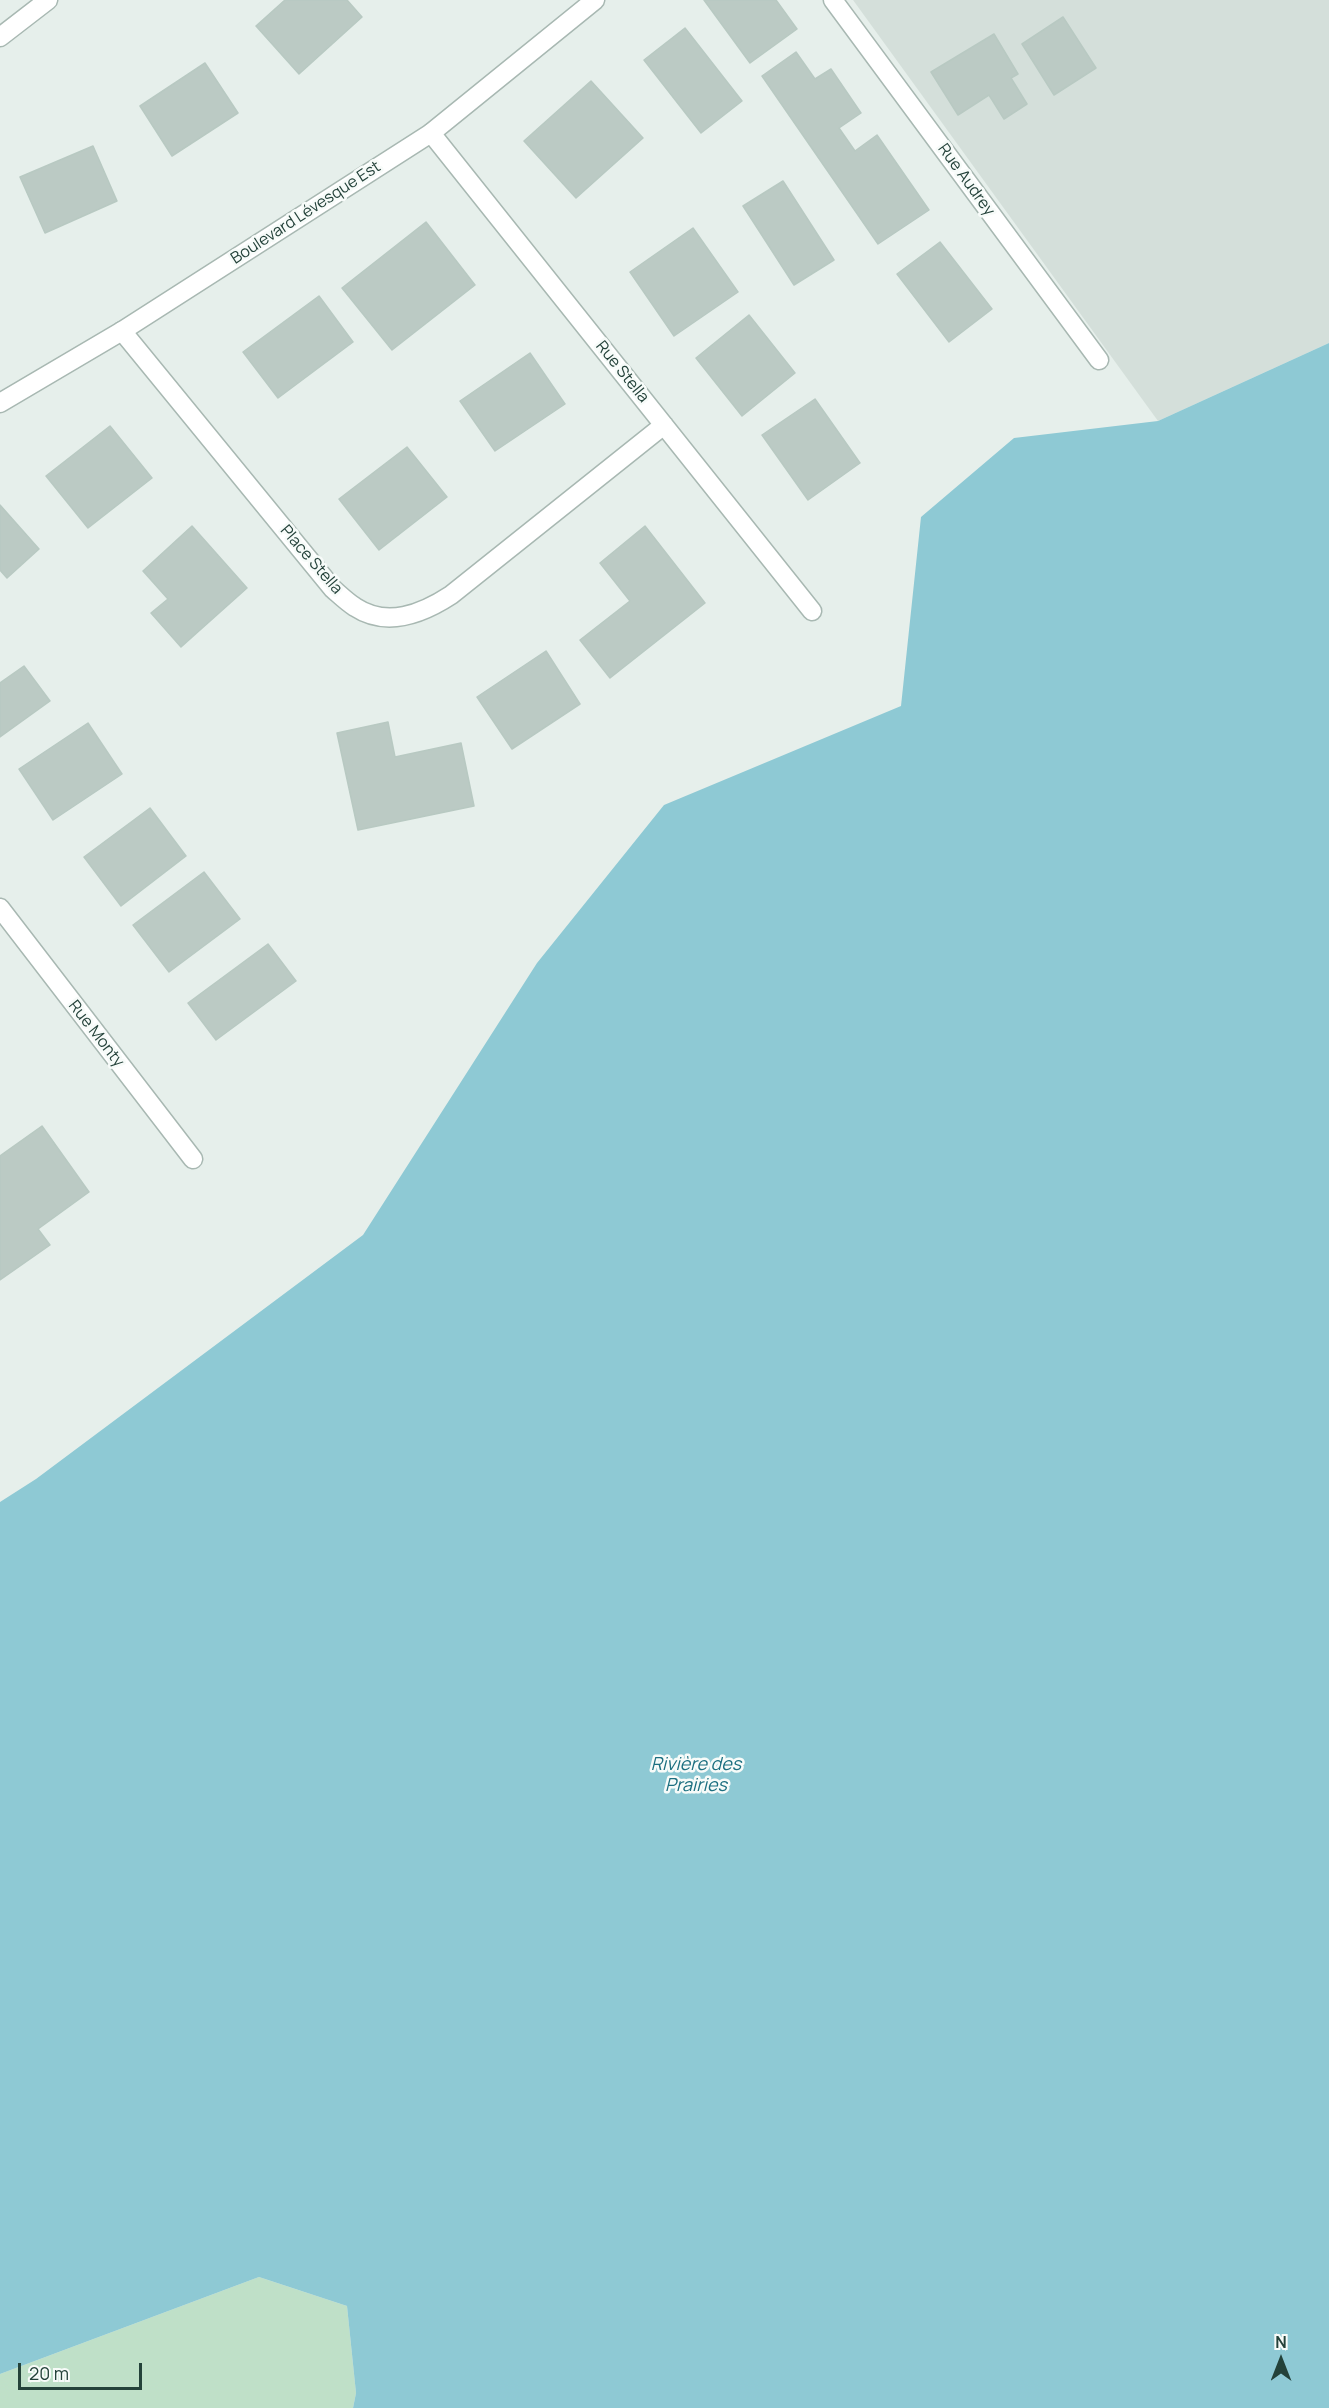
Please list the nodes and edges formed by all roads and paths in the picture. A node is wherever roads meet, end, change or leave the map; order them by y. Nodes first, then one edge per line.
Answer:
1 (48, 0) edge
2 (595, 0) edge
3 (833, 0) edge
4 (0, 37) edge
5 (431, 133) junction
6 (122, 331) junction
7 (1099, 360) dead end
8 (0, 403) edge
9 (664, 425) junction
10 (812, 611) dead end
11 (0, 908) edge
12 (193, 1159) dead end

1 - 4 street
2 - 5 street, Boulevard Lévesque Est
3 - 7 street, Rue Audrey
5 - 6 street, Boulevard Lévesque Est
5 - 9 street, Rue Stella
6 - 8 street, Boulevard Lévesque Est
6 - 9 street, Place Stella
9 - 10 street, Rue Stella
11 - 12 street, Rue Monty

